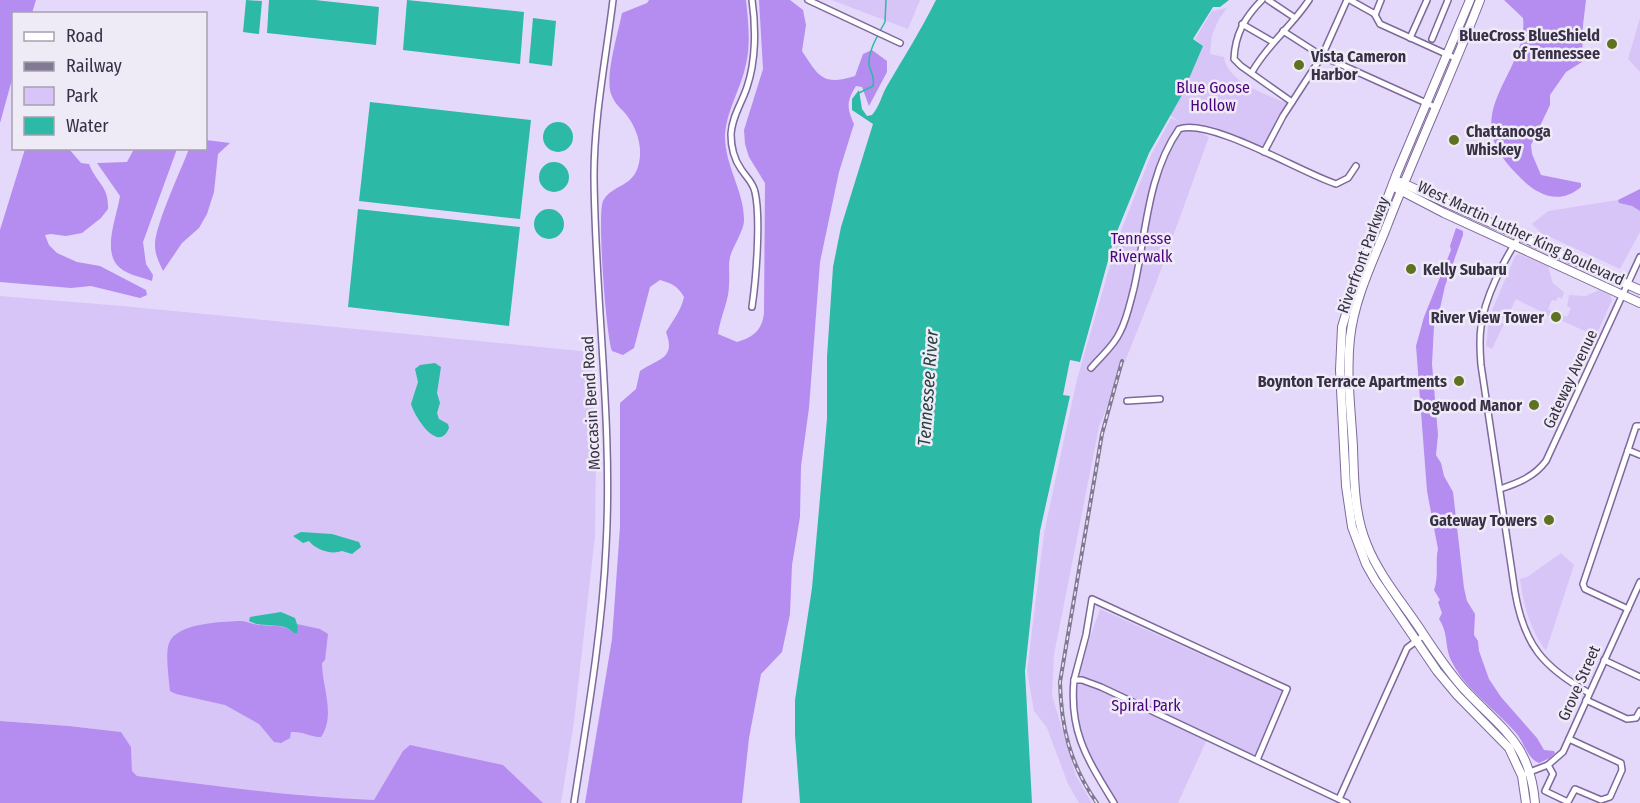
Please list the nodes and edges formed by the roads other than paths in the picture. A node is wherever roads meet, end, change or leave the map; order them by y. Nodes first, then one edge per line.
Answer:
1 (613, 0) edge
2 (752, 0) edge
3 (808, 0) edge
4 (1262, 0) edge
5 (1268, 0) edge
6 (1309, 0) edge
7 (1348, 0) edge
8 (1381, 0) edge
9 (1427, 0) edge
10 (1448, 0) edge
11 (1470, 0) edge
12 (1480, 0) edge
13 (1375, 14) junction
14 (1295, 18) junction
15 (1242, 24) junction
16 (1283, 31) junction
17 (1410, 38) junction
18 (1432, 39) dead end
19 (1273, 42) junction
20 (900, 43) dead end
21 (1447, 54) junction
22 (1322, 56) junction
23 (1455, 58) junction
24 (1252, 72) junction
25 (1292, 102) junction
26 (1427, 103) junction
27 (1435, 107) junction
28 (1264, 152) junction
29 (1356, 166) dead end
30 (1398, 185) junction
31 (1520, 236) junction
32 (1514, 245) junction
33 (1640, 257) edge
34 (1628, 284) junction
35 (1640, 290) edge
36 (1623, 295) junction
37 (1640, 303) edge
38 (752, 307) dead end
39 (1349, 316) junction
40 (1091, 368) dead end
41 (1160, 399) dead end
42 (1127, 401) dead end
43 (1640, 426) edge
44 (1628, 450) junction
45 (1640, 456) edge
46 (1500, 489) junction
47 (1640, 582) edge
48 (1628, 609) junction
49 (1424, 635) junction
50 (1417, 641) junction
51 (1604, 660) junction
52 (1640, 676) edge
53 (1074, 680) junction
54 (1589, 693) junction
55 (1586, 700) junction
56 (1640, 711) edge
57 (1569, 739) junction
58 (1257, 760) junction
59 (1548, 765) junction
60 (1526, 774) junction
61 (1339, 799) junction
62 (1568, 802) edge
63 (574, 803) edge
64 (1114, 803) edge
65 (1347, 803) edge
66 (1526, 803) edge
67 (1535, 803) edge

1 - 63 street, Moccasin Bend Road
2 - 38 street
3 - 20 street
4 - 15 street
5 - 14 street
6 - 14 street
7 - 13 street
7 - 22 street
8 - 13 street
9 - 17 street
10 - 18 street
11 - 21 main road, Riverfront Parkway
12 - 23 main road, Riverfront Parkway
13 - 17 street
14 - 16 street
15 - 19 street
15 - 24 street
16 - 19 street
16 - 22 street
17 - 21 street
19 - 24 street
21 - 23 street
21 - 26 main road, Riverfront Parkway
22 - 25 street
22 - 26 street
23 - 27 main road, Riverfront Parkway
24 - 25 street
25 - 28 street
26 - 27 street
26 - 30 main road, Riverfront Parkway
27 - 30 main road, Riverfront Parkway
28 - 29 street
28 - 40 street
30 - 31 main road, West Martin Luther King Boulevard
30 - 32 main road, West Martin Luther King Boulevard
30 - 39 main road, Riverfront Parkway
31 - 32 street
31 - 34 main road, West Martin Luther King Boulevard
32 - 36 main road, West Martin Luther King Boulevard
32 - 46 street
33 - 34 street, Gateway Avenue
34 - 35 main road, West Martin Luther King Boulevard
34 - 36 street, Gateway Avenue
36 - 37 main road, West Martin Luther King Boulevard
36 - 46 street, Gateway Avenue
39 - 49 main road, Riverfront Parkway
39 - 50 main road, Riverfront Parkway
41 - 42 street
43 - 44 street
44 - 45 street
44 - 48 street
46 - 54 street
47 - 48 street, Grove Street
48 - 51 street, Grove Street
49 - 50 street
49 - 60 main road, Riverfront Parkway
50 - 60 main road, Riverfront Parkway
50 - 61 street
51 - 52 street
51 - 54 street, Grove Street
53 - 58 street
53 - 58 street
53 - 64 street
54 - 55 street, Grove Street
55 - 56 street
55 - 57 street, Grove Street
57 - 59 street, Grove Street
57 - 62 street
58 - 61 street
59 - 60 street, Grove Street
59 - 62 street
60 - 66 main road, Riverfront Parkway
60 - 67 main road, Riverfront Parkway
61 - 65 street

